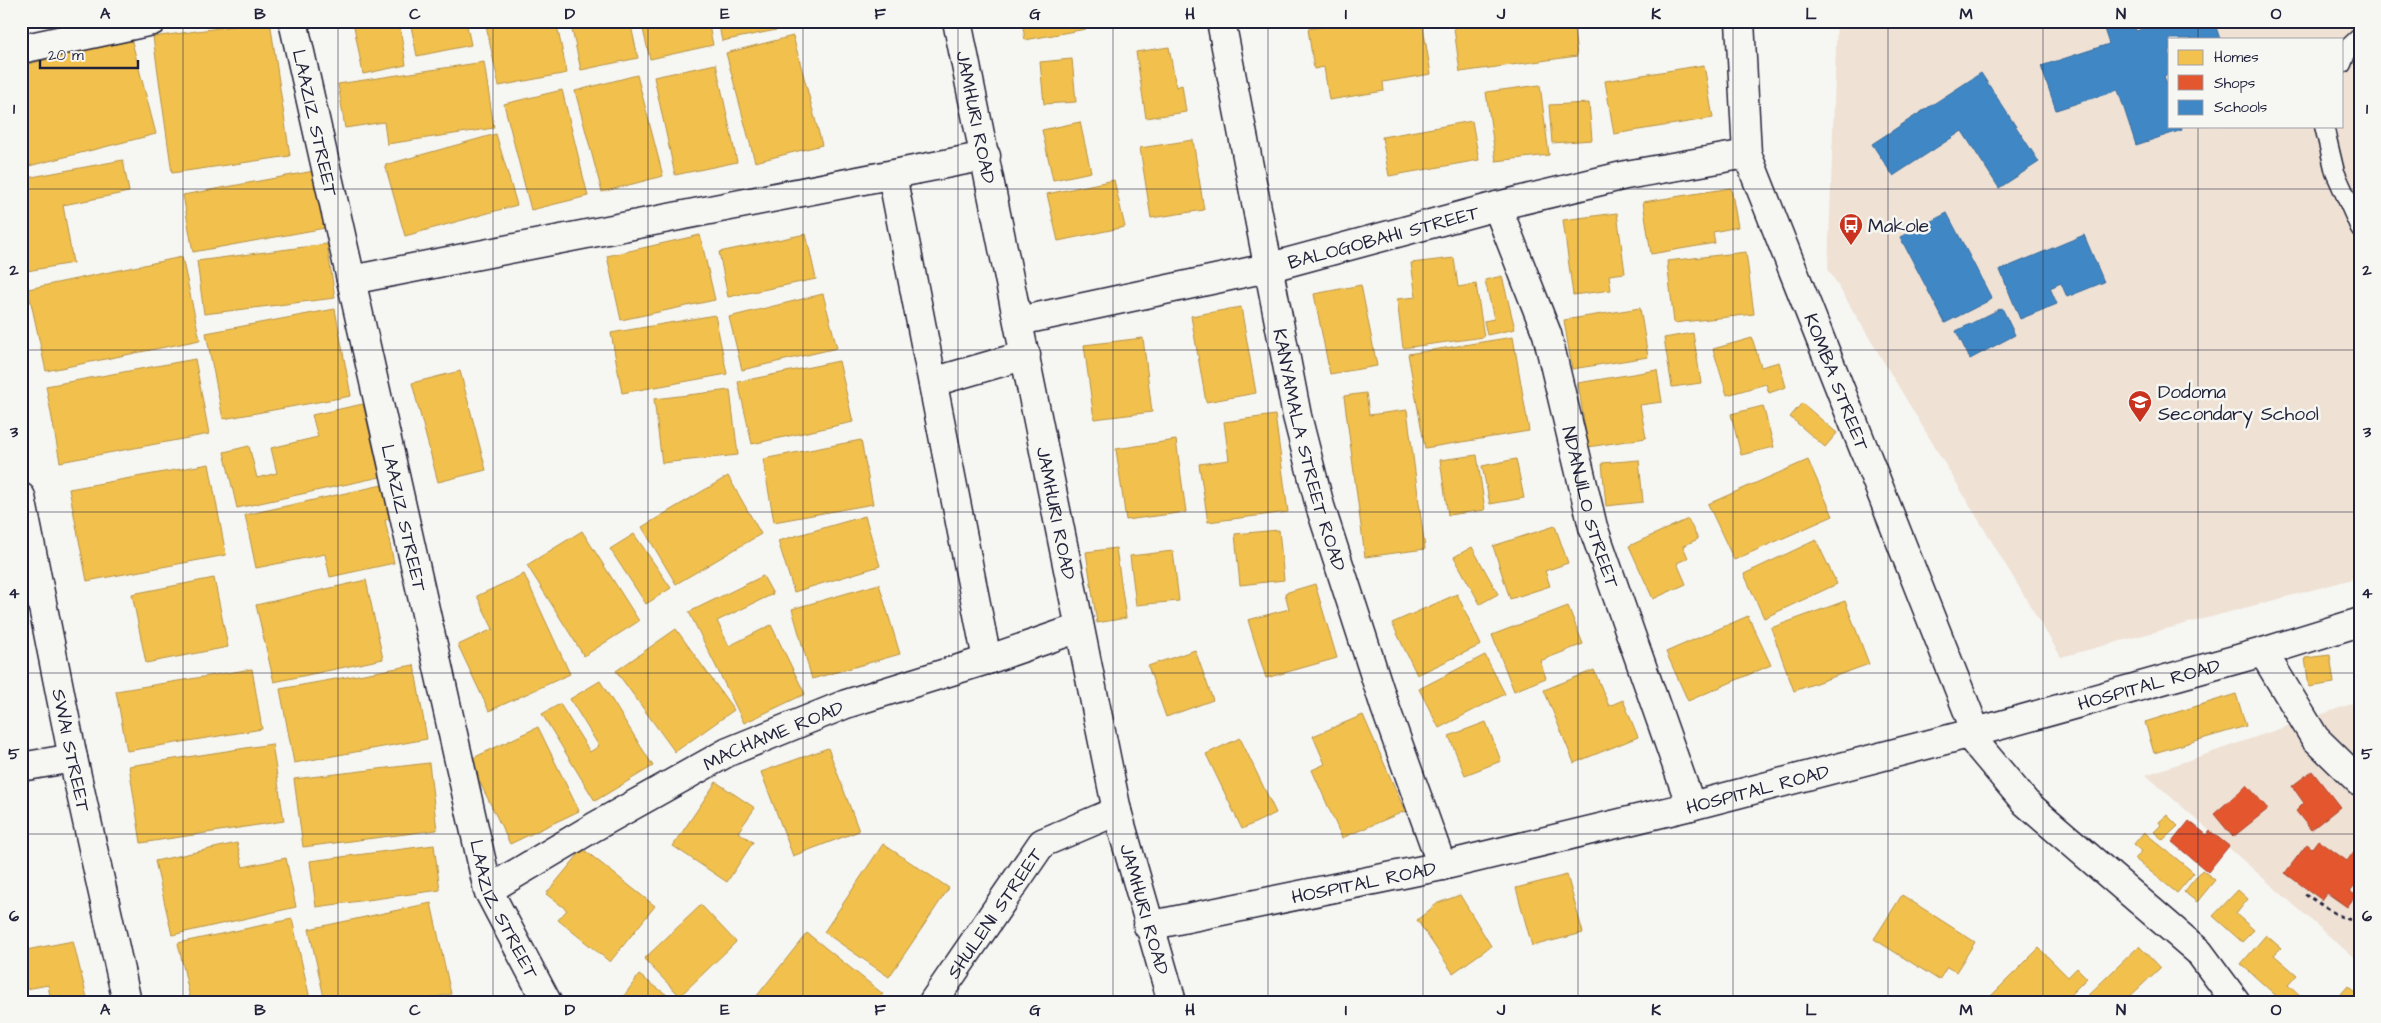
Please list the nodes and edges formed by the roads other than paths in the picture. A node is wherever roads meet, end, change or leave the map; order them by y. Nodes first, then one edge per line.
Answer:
1 (152, 21) edge
2 (293, 21) edge
3 (957, 21) edge
4 (1221, 21) edge
5 (1740, 21) edge
6 (2360, 37) edge
7 (21, 49) edge
8 (2344, 59) edge
9 (2324, 128) edge
10 (1747, 154) junction
11 (986, 156) junction
12 (892, 175) junction
13 (1497, 206) junction
14 (2360, 228) edge
15 (1268, 268) junction
16 (351, 280) junction
17 (1019, 321) junction
18 (1026, 355) junction
19 (933, 382) junction
20 (21, 497) edge
21 (2360, 622) edge
22 (1079, 628) junction
23 (2263, 652) junction
24 (987, 660) junction
25 (1972, 733) junction
26 (73, 758) junction
27 (21, 767) edge
28 (2360, 782) edge
29 (1691, 806) junction
30 (1117, 811) junction
31 (1442, 866) junction
32 (488, 890) junction
33 (1148, 926) junction
34 (127, 1002) edge
35 (547, 1002) edge
36 (933, 1002) edge
37 (1172, 1002) edge
38 (2236, 1002) edge

1 - 7 street
2 - 16 street, LAAZIZ STREET
3 - 11 street, JAMHURI ROAD
4 - 15 street, KANYAMALA STREET ROAD
5 - 10 street, KOMBA STREET
6 - 8 lane
9 - 14 lane
10 - 13 street, BALOGOBAHI STREET
10 - 25 street, KOMBA STREET
11 - 12 street
11 - 17 street, JAMHURI ROAD
12 - 16 street
12 - 19 street
13 - 15 street, BALOGOBAHI STREET
13 - 29 street, NDANJÍLO STREET
15 - 17 street, BALOGOBAHI STREET
15 - 31 street, KANYAMALA STREET ROAD
16 - 32 street, LAAZIZ STREET
17 - 18 street, JAMHURI ROAD
18 - 19 street
18 - 22 street, JAMHURI ROAD
19 - 24 street
20 - 26 street, SWAI STREET
21 - 23 street, HOSPITAL ROAD
22 - 24 street, MACHAME ROAD
22 - 30 street, JAMHURI ROAD
23 - 25 street, HOSPITAL ROAD
23 - 28 street
24 - 32 street, MACHAME ROAD
25 - 29 street, HOSPITAL ROAD
25 - 38 street, KOMBA STREET
26 - 27 street
26 - 34 street, SWAI STREET
29 - 31 street, HOSPITAL ROAD
30 - 33 street, JAMHURI ROAD
30 - 36 street, SHULENI STREET
31 - 33 street, HOSPITAL ROAD
32 - 35 street, LAAZIZ STREET
33 - 37 street, JAMHURI ROAD

